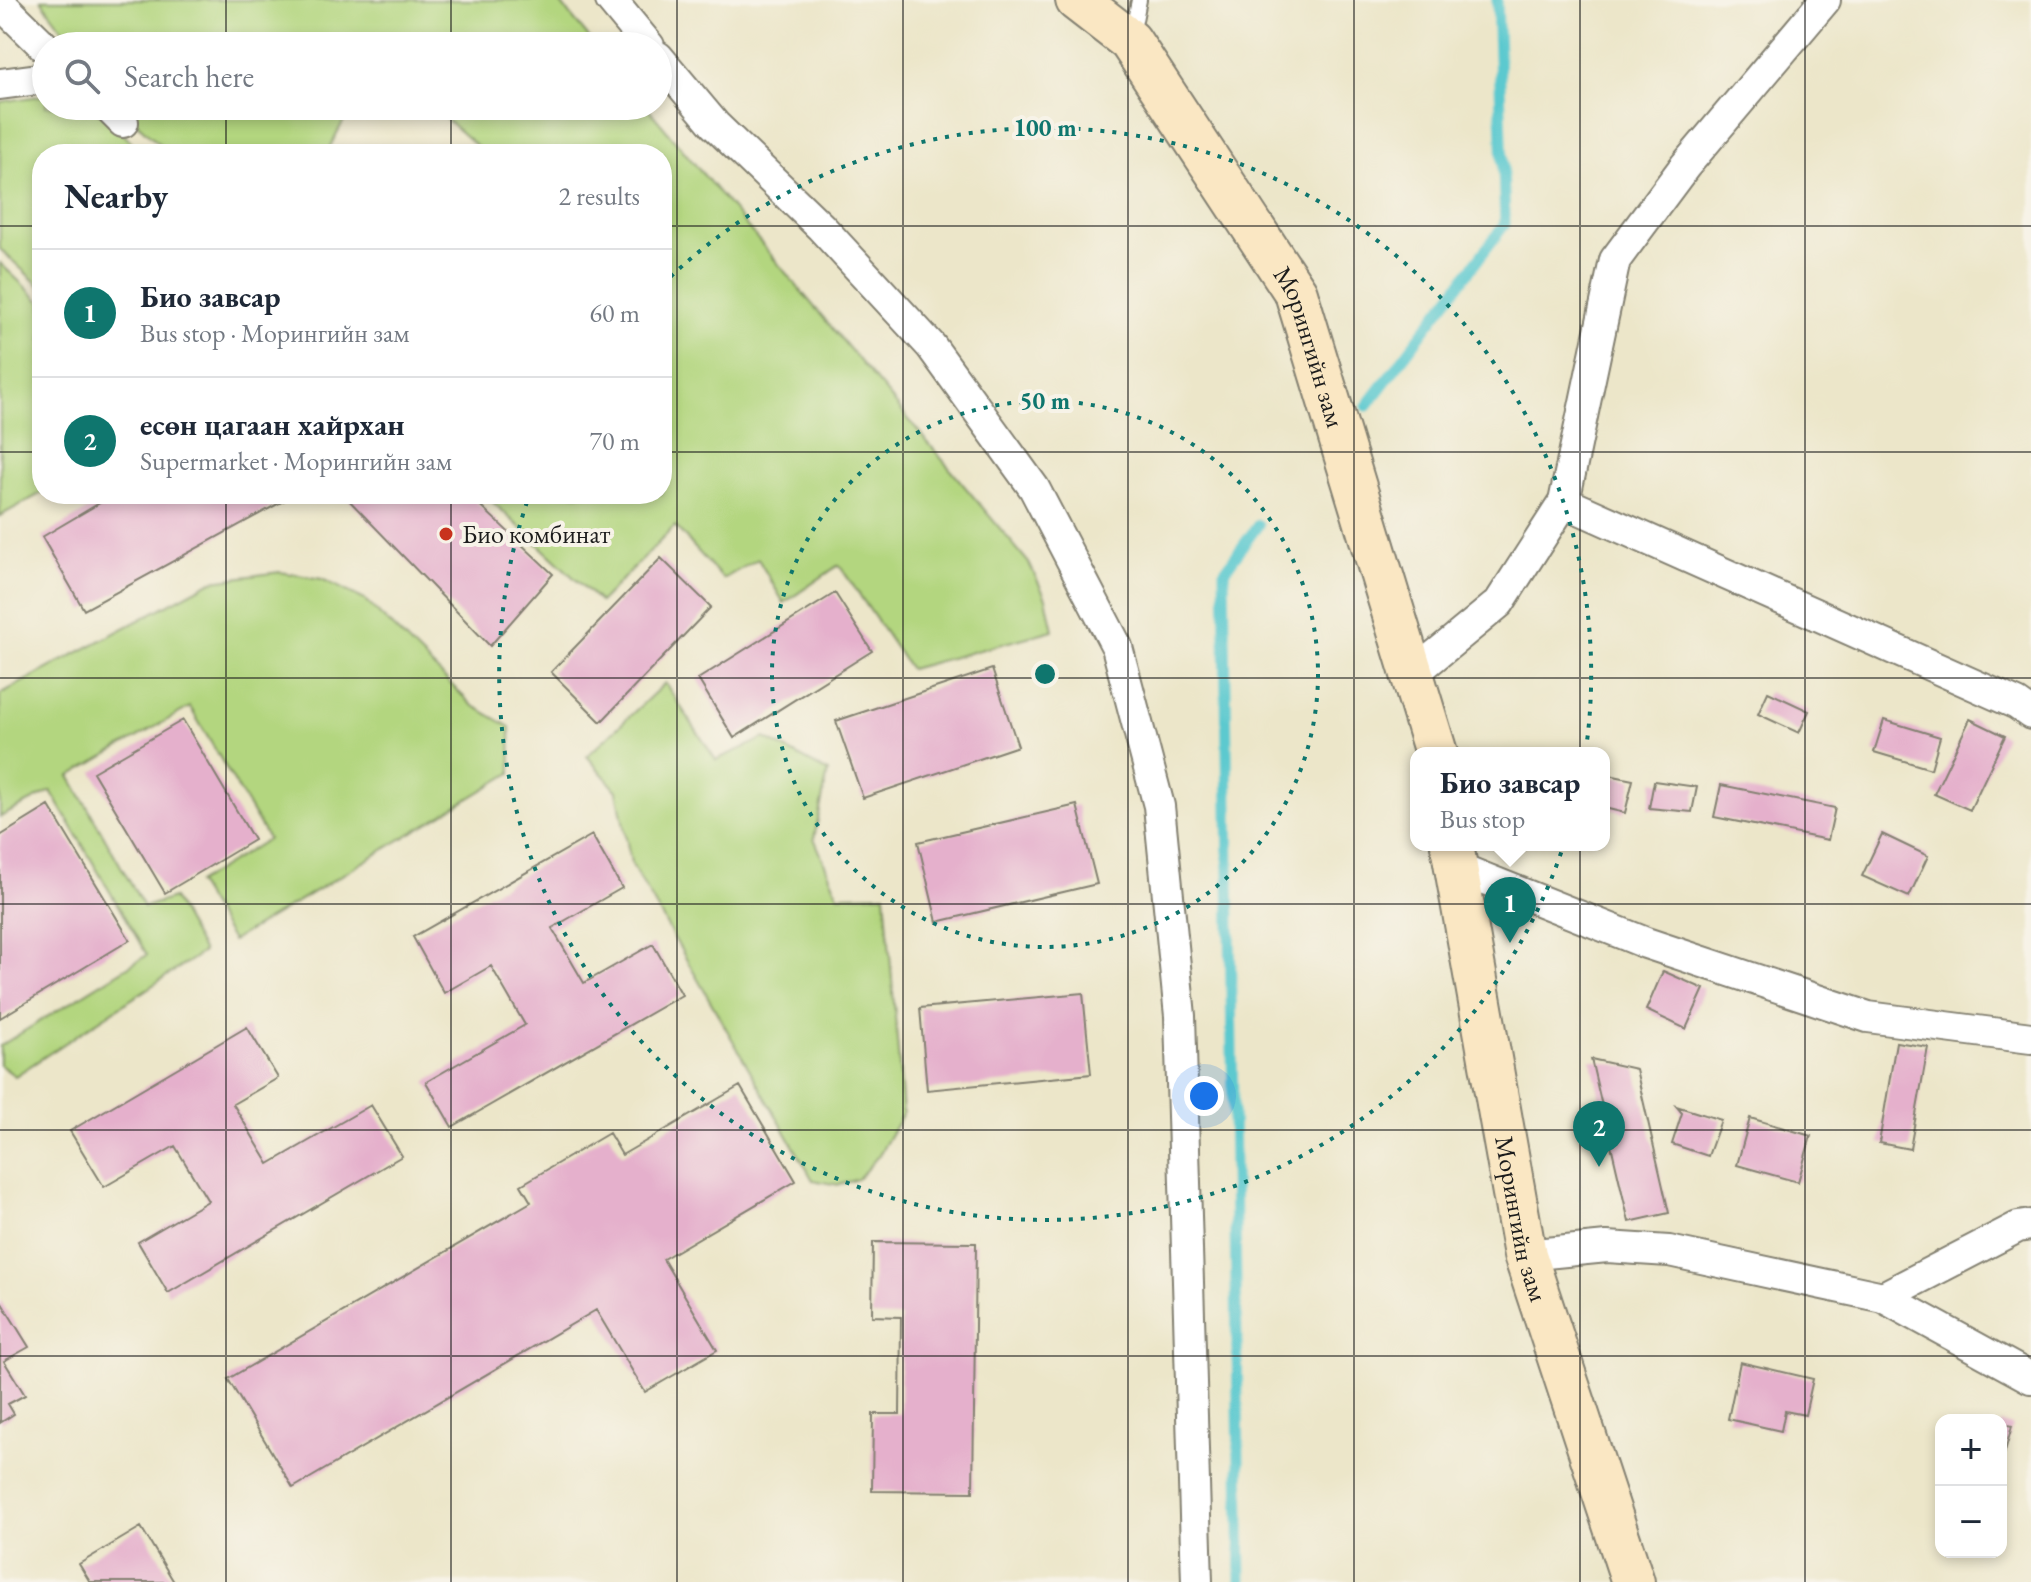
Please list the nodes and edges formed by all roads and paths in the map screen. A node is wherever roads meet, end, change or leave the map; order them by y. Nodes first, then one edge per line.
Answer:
1 (611, 0) edge
2 (1077, 0) edge
3 (1139, 0) edge
4 (1825, 0) edge
5 (0, 3) edge
6 (0, 12) edge
7 (0, 31) edge
8 (637, 32) edge
9 (32, 34) edge
10 (1130, 41) junction
11 (672, 74) edge
12 (32, 80) edge
13 (0, 84) edge
14 (1564, 502) junction
15 (1414, 673) junction
16 (2031, 714) edge
17 (1434, 747) edge
18 (1454, 856) edge
19 (2031, 1038) edge
20 (2031, 1225) edge
21 (1525, 1255) junction
22 (1883, 1297) junction
23 (2031, 1378) edge
24 (1197, 1582) edge
25 (1633, 1582) edge

1 - 8 street
2 - 10 main road, Морингийн зам
3 - 10 lane
4 - 14 street
5 - 9 street
6 - 7 street
10 - 15 main road, Морингийн зам
11 - 24 street
12 - 13 street
14 - 15 street
14 - 16 street
15 - 17 main road, Морингийн зам
18 - 19 street
18 - 21 main road, Морингийн зам
20 - 22 street
21 - 22 street
21 - 25 main road, Морингийн зам
22 - 23 street

